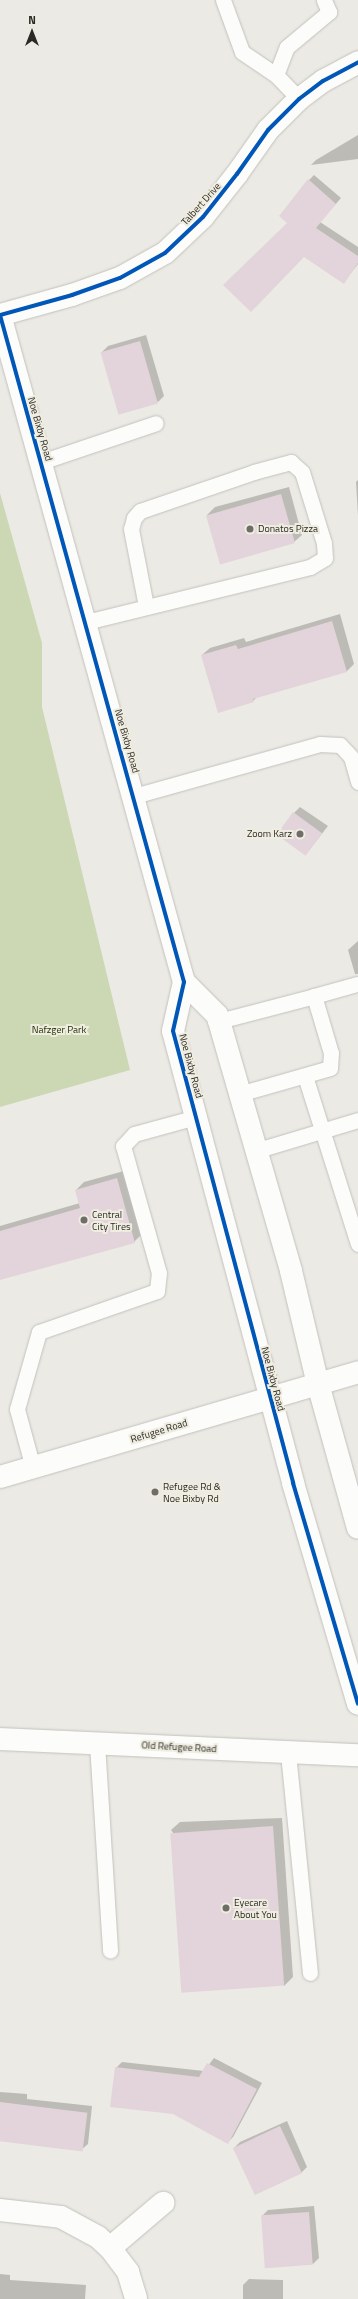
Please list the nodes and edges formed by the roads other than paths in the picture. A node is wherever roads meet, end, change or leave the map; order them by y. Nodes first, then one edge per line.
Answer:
1 (223, 0) edge
2 (324, 0) edge
3 (358, 62) edge
4 (276, 75) junction
5 (299, 99) junction
6 (0, 315) edge
7 (156, 422) dead end
8 (41, 462) junction
9 (146, 606) junction
10 (86, 622) junction
11 (358, 782) edge
12 (134, 796) junction
13 (184, 982) junction
14 (357, 984) dead end
15 (314, 996) junction
16 (219, 1021) junction
17 (305, 1076) junction
18 (242, 1093) junction
19 (196, 1116) junction
20 (358, 1120) edge
21 (322, 1130) junction
22 (258, 1150) junction
23 (358, 1244) edge
24 (358, 1372) edge
25 (318, 1384) junction
26 (270, 1398) junction
27 (33, 1468) junction
28 (0, 1477) edge
29 (358, 1528) edge
30 (358, 1704) edge
31 (0, 1739) edge
32 (97, 1743) junction
33 (288, 1753) junction
34 (358, 1755) edge
35 (110, 1951) dead end
36 (310, 1973) dead end
37 (163, 2203) dead end
38 (0, 2210) edge
39 (110, 2248) junction
40 (136, 2299) edge

1 - 4 lane
2 - 4 lane
3 - 5 street, Talbert Drive
4 - 5 lane
5 - 6 street, Talbert Drive
6 - 8 street, Noe Bixby Road
7 - 8 lane
8 - 10 street, Noe Bixby Road
9 - 9 lane
9 - 10 lane
10 - 12 street, Noe Bixby Road
11 - 12 lane
12 - 13 street, Noe Bixby Road
13 - 16 street, Noe Bixby Road
13 - 19 street, Noe Bixby Road
14 - 15 lane
15 - 16 lane
15 - 17 lane
16 - 18 street, Noe Bixby Road
17 - 18 lane
17 - 21 lane
18 - 22 street, Noe Bixby Road
19 - 26 street, Noe Bixby Road
19 - 27 lane
20 - 21 lane
21 - 22 lane
21 - 23 lane
22 - 25 street, Noe Bixby Road
24 - 25 street, Refugee Road
25 - 26 street, Refugee Road
25 - 29 street, Noe Bixby Road
26 - 27 street, Refugee Road
26 - 30 street, Noe Bixby Road
27 - 28 street, Refugee Road
31 - 32 street, Old Refugee Road
32 - 33 street, Old Refugee Road
32 - 35 lane
33 - 34 street, Old Refugee Road
33 - 36 lane
37 - 39 street
38 - 39 street
39 - 40 street

